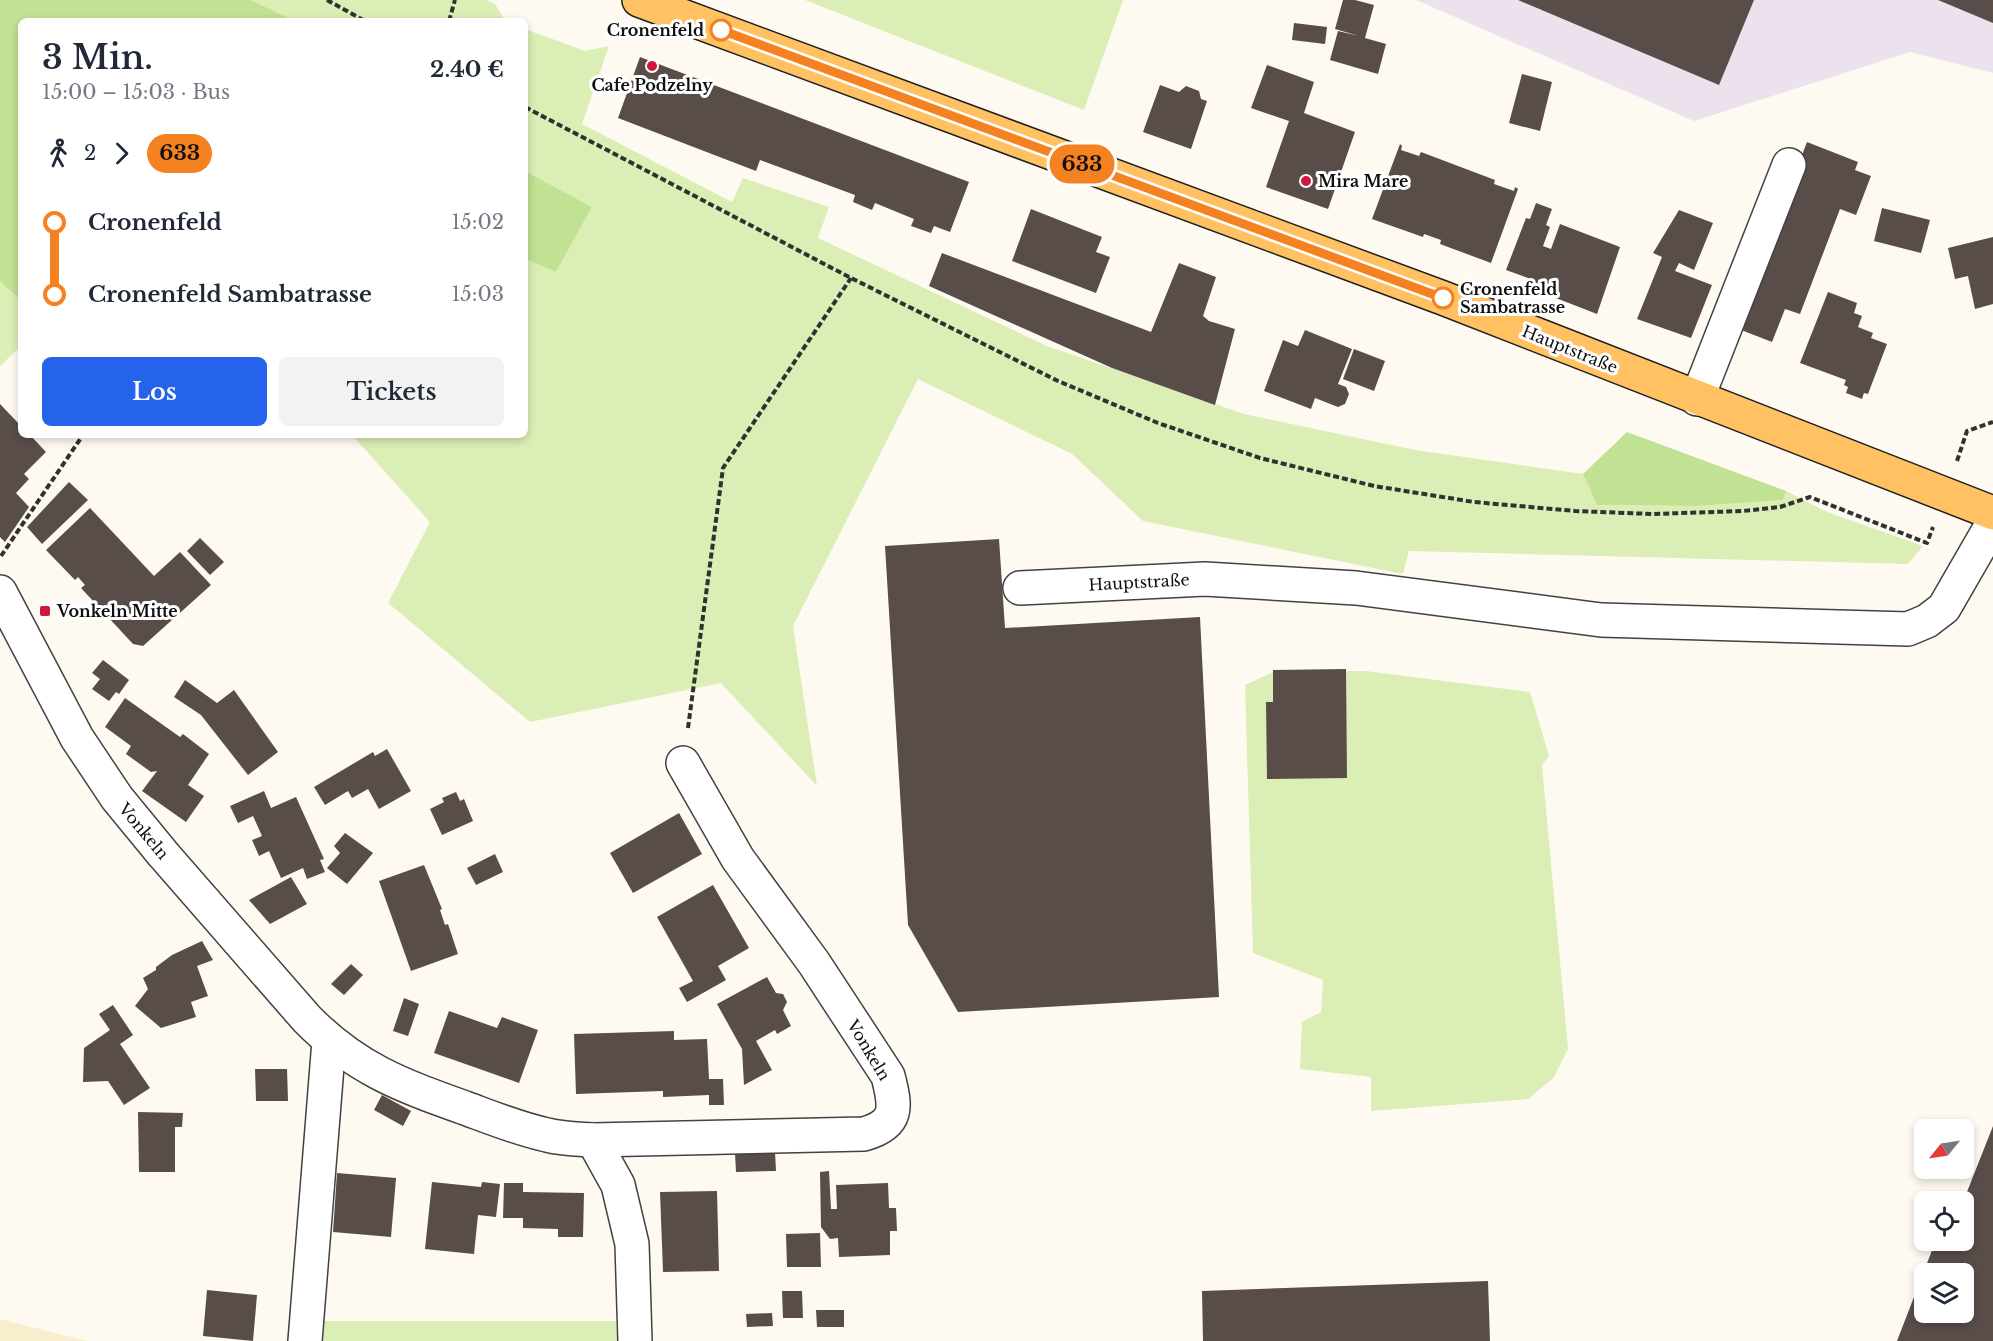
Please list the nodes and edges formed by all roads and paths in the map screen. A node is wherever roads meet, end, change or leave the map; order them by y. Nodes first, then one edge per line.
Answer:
1 (327, 0) edge
2 (455, 0) edge
3 (639, 0) edge
4 (359, 18) edge
5 (449, 18) edge
6 (528, 109) edge
7 (1789, 165) dead end
8 (851, 278) junction
9 (1697, 399) junction
10 (1993, 422) edge
11 (1967, 430) dead end
12 (81, 438) edge
13 (1810, 497) dead end
14 (1993, 513) edge
15 (1993, 523) edge
16 (0, 558) edge
17 (1020, 588) dead end
18 (0, 592) edge
19 (683, 763) joint
20 (329, 1041) junction
21 (593, 1140) junction
22 (304, 1341) edge
23 (635, 1341) edge

1 - 4 path
2 - 5 path
3 - 9 main road, Hauptstraße
6 - 8 path
7 - 9 street
8 - 13 path
8 - 19 path
9 - 14 main road, Hauptstraße
10 - 11 path
12 - 16 path
15 - 17 street, Hauptstraße
18 - 20 street, Vonkeln
19 - 21 street, Vonkeln
20 - 21 street, Vonkeln
20 - 22 street
21 - 23 street

